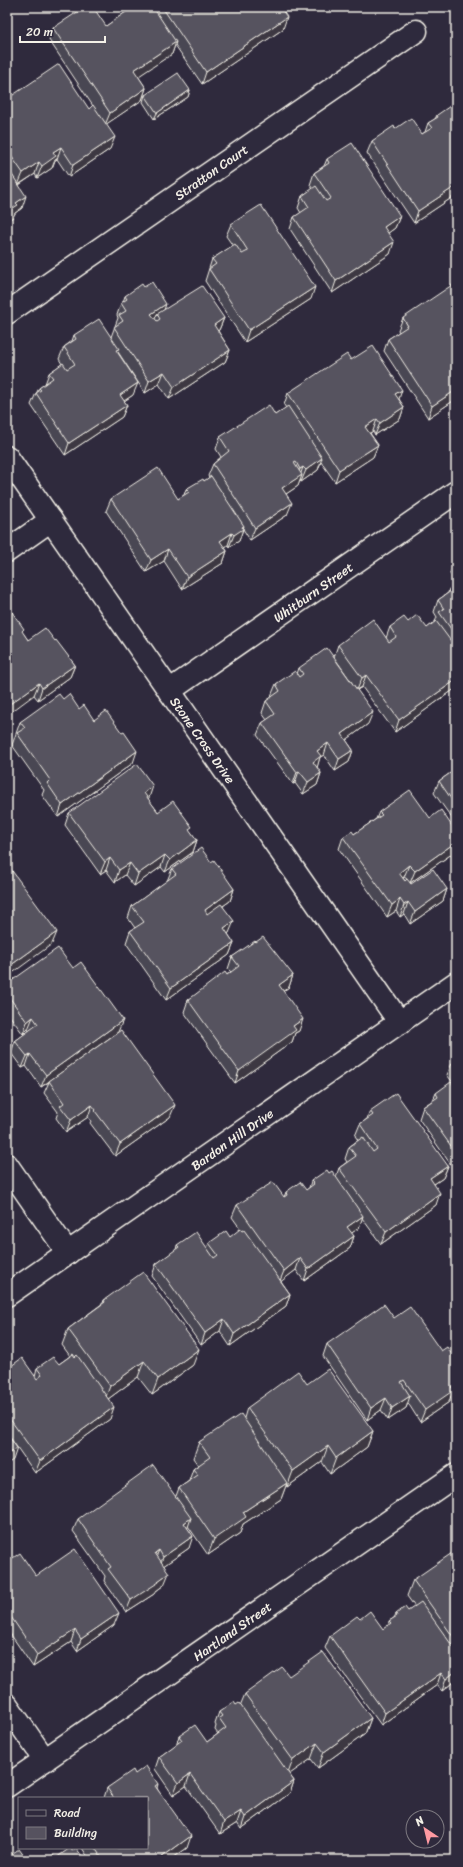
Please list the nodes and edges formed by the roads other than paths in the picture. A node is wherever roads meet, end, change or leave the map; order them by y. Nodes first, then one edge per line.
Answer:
1 (416, 31) dead end
2 (7, 313) edge
3 (7, 457) edge
4 (456, 492) edge
5 (51, 520) junction
6 (7, 551) edge
7 (170, 691) junction
8 (456, 984) edge
9 (400, 1023) junction
10 (7, 1165) edge
11 (68, 1253) junction
12 (7, 1295) edge
13 (456, 1475) edge
14 (7, 1705) edge
15 (45, 1760) junction
16 (7, 1786) edge

1 - 2 street, Stratton Court
3 - 5 street, Stone Cross Drive
4 - 7 street, Whitburn Street
5 - 6 street
5 - 7 street, Stone Cross Drive
7 - 9 street, Stone Cross Drive
8 - 9 street, Bardon Hill Drive
9 - 11 street, Bardon Hill Drive
10 - 11 street
11 - 12 street, Bardon Hill Drive
13 - 15 street, Hartland Street
14 - 15 street
15 - 16 street, Hartland Street

